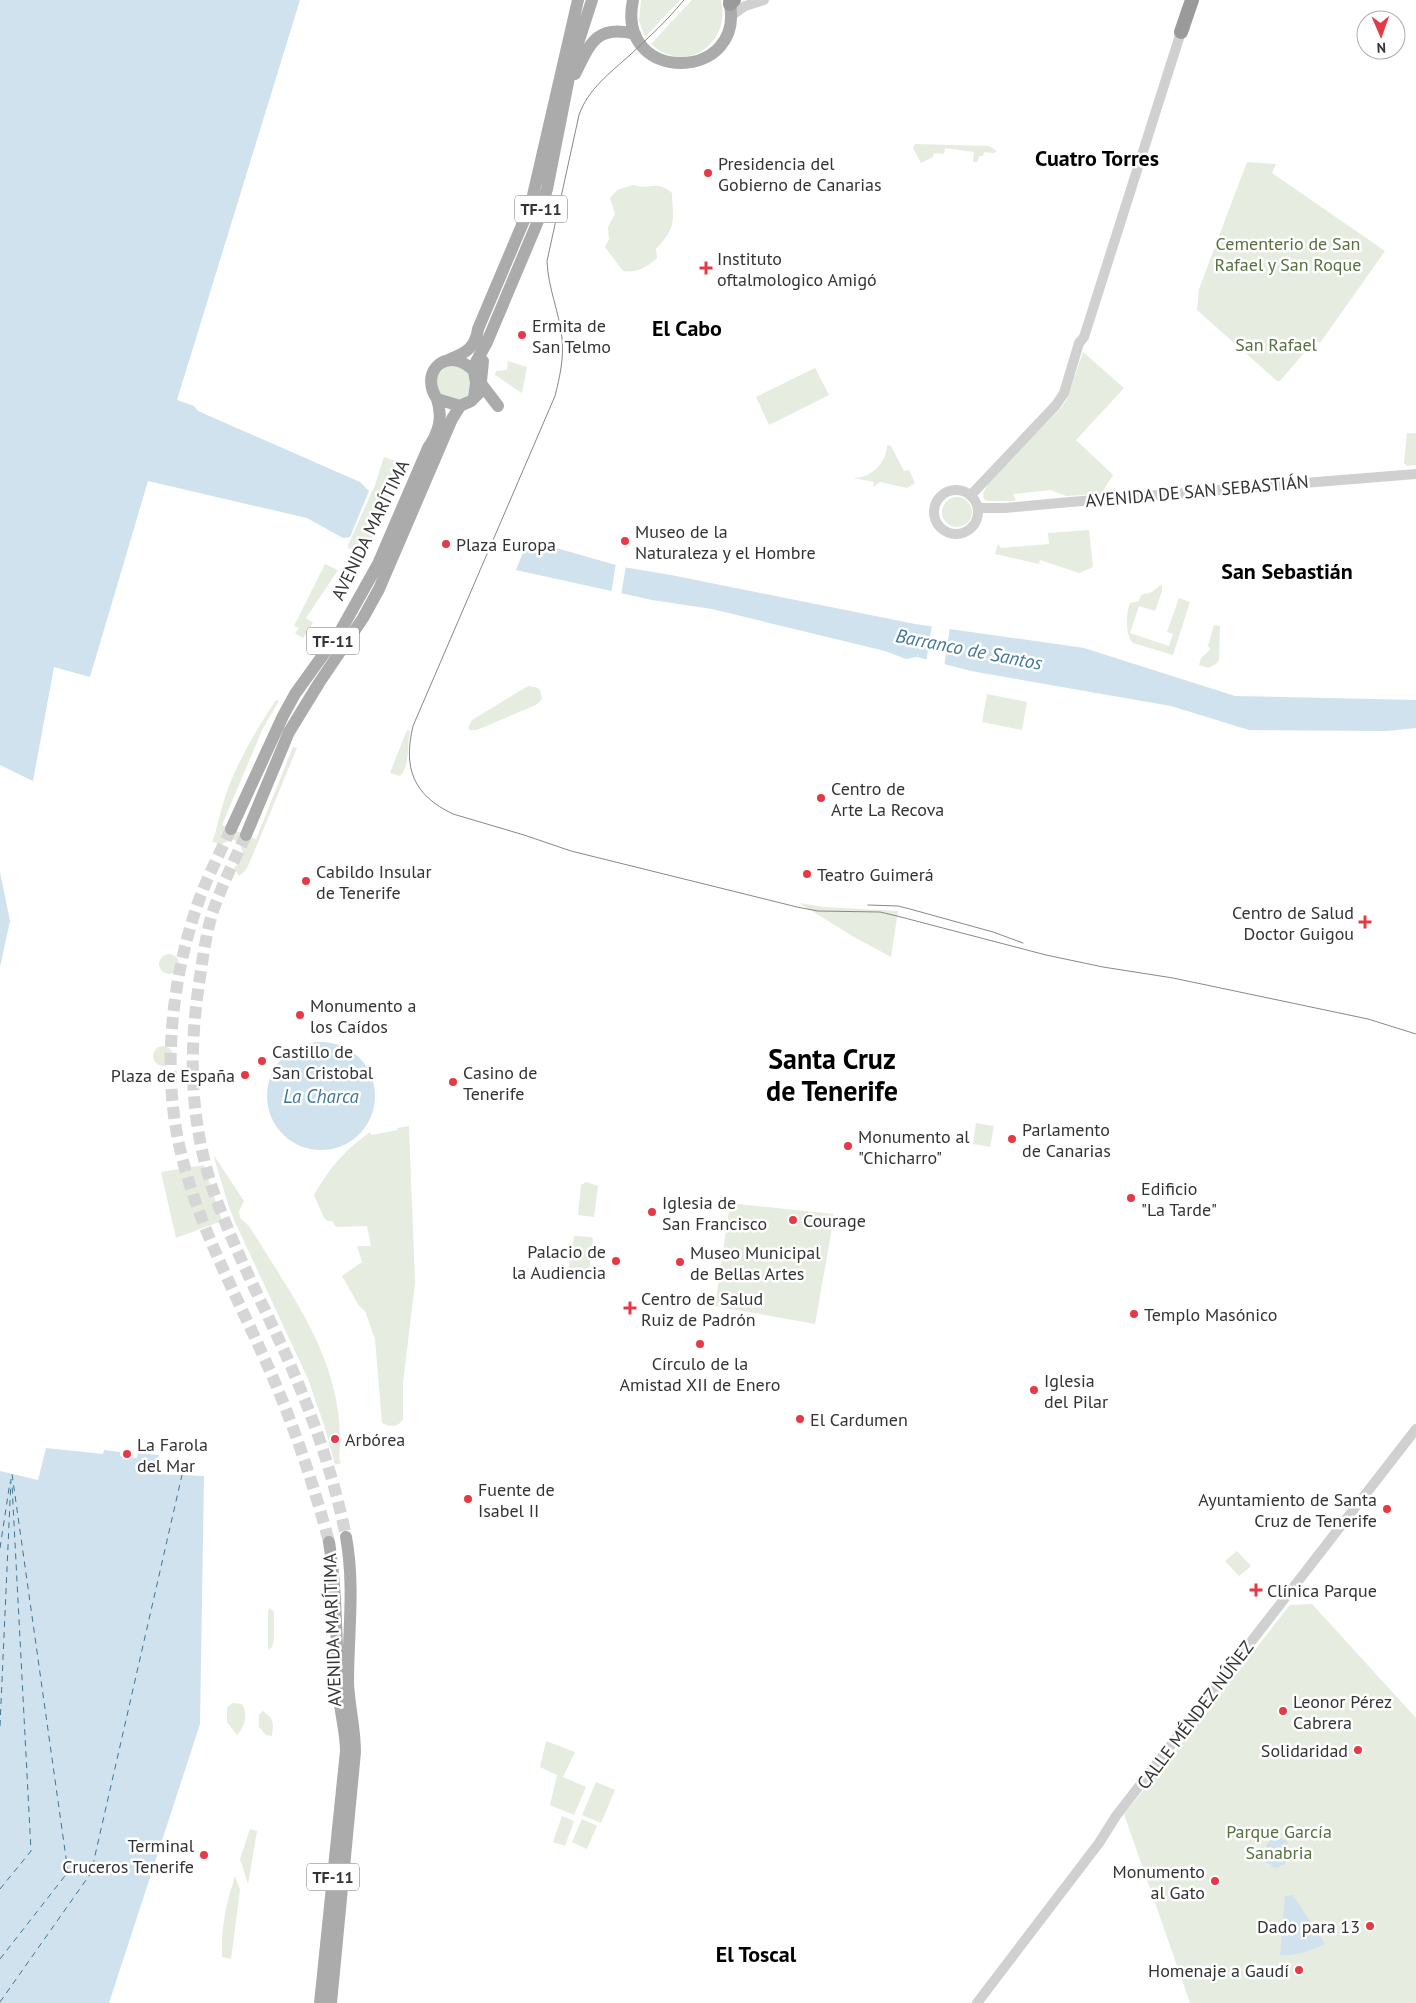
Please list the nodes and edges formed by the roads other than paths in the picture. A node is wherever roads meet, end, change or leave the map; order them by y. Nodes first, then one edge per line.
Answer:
1 (578, 0) edge
2 (592, 0) edge
3 (633, 0) edge
4 (764, 0) edge
5 (1185, 0) edge
6 (1192, 0) edge
7 (1198, 0) edge
8 (731, 5) edge
9 (1181, 32) junction
10 (635, 34) junction
11 (568, 88) junction
12 (478, 329) junction
13 (487, 342) junction
14 (450, 359) junction
15 (474, 371) junction
16 (482, 385) junction
17 (474, 398) junction
18 (437, 400) junction
19 (460, 406) junction
20 (498, 406) dead end
21 (428, 448) junction
22 (1416, 474) edge
23 (971, 495) junction
24 (978, 508) junction
25 (231, 829) tunnel mouth
26 (246, 834) tunnel mouth
27 (1416, 1429) edge
28 (346, 1537) tunnel mouth
29 (329, 1542) tunnel mouth
30 (351, 1751) junction
31 (320, 2003) edge
32 (331, 2003) edge
33 (977, 2003) edge

1 - 12 main road, TF-11
2 - 11 main road, TF-11
3 - 10 main road
4 - 8 street
5 - 9 street
6 - 9 highway
7 - 9 street
8 - 10 main road
9 - 23 street
10 - 11 main road
11 - 13 main road, TF-11
12 - 14 main road, TF-11
12 - 21 main road, TF-11
13 - 15 main road, TF-11
13 - 16 main road, TF-11
14 - 15 main road
14 - 18 main road, TF-11
15 - 17 main road, TF-11
16 - 17 main road
16 - 20 main road
17 - 19 main road
18 - 19 main road
18 - 21 main road, AVENIDA MARÍTIMA / TF-11
19 - 26 main road, AVENIDA MARÍTIMA / TF-11
21 - 25 main road, AVENIDA MARÍTIMA / TF-11
22 - 24 street, AVENIDA DE SAN SEBASTIÁN
23 - 24 street
23 - 24 street
27 - 33 street, CALLE MÉNDEZ NÚÑEZ
28 - 30 main road, AVENIDA MARÍTIMA / TF-11
29 - 30 main road, AVENIDA MARÍTIMA / TF-11
30 - 31 main road, TF-11
30 - 32 main road, TF-11

